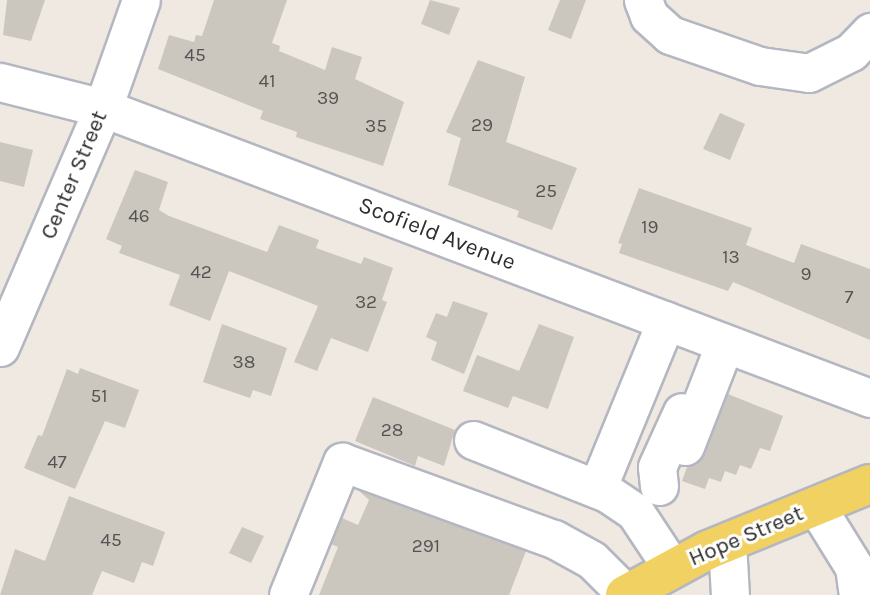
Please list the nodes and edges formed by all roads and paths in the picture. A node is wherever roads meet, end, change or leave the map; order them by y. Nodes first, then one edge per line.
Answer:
1 (141, 0) edge
2 (643, 0) edge
3 (870, 32) edge
4 (0, 82) edge
5 (103, 108) junction
6 (666, 321) junction
7 (725, 343) junction
8 (0, 347) edge
9 (870, 398) edge
10 (701, 404) junction
11 (473, 440) dead end
12 (664, 476) junction
13 (870, 484) edge
14 (597, 489) junction
15 (816, 506) junction
16 (727, 542) junction
17 (672, 568) junction
18 (288, 595) edge
19 (626, 595) edge
20 (730, 595) edge
21 (858, 595) edge

1 - 5 street, Center Street
2 - 3 street
4 - 5 street, Scofield Avenue
5 - 6 street, Scofield Avenue
5 - 8 street, Center Street
6 - 7 street, Scofield Avenue
6 - 14 street
7 - 9 street, Scofield Avenue
7 - 10 street
10 - 12 street
10 - 12 street
11 - 14 street
12 - 14 street
12 - 17 street
13 - 15 main road, Hope Street
15 - 16 main road, Hope Street
15 - 21 street
16 - 17 main road, Hope Street
16 - 20 street
17 - 19 main road, Hope Street
18 - 19 street

